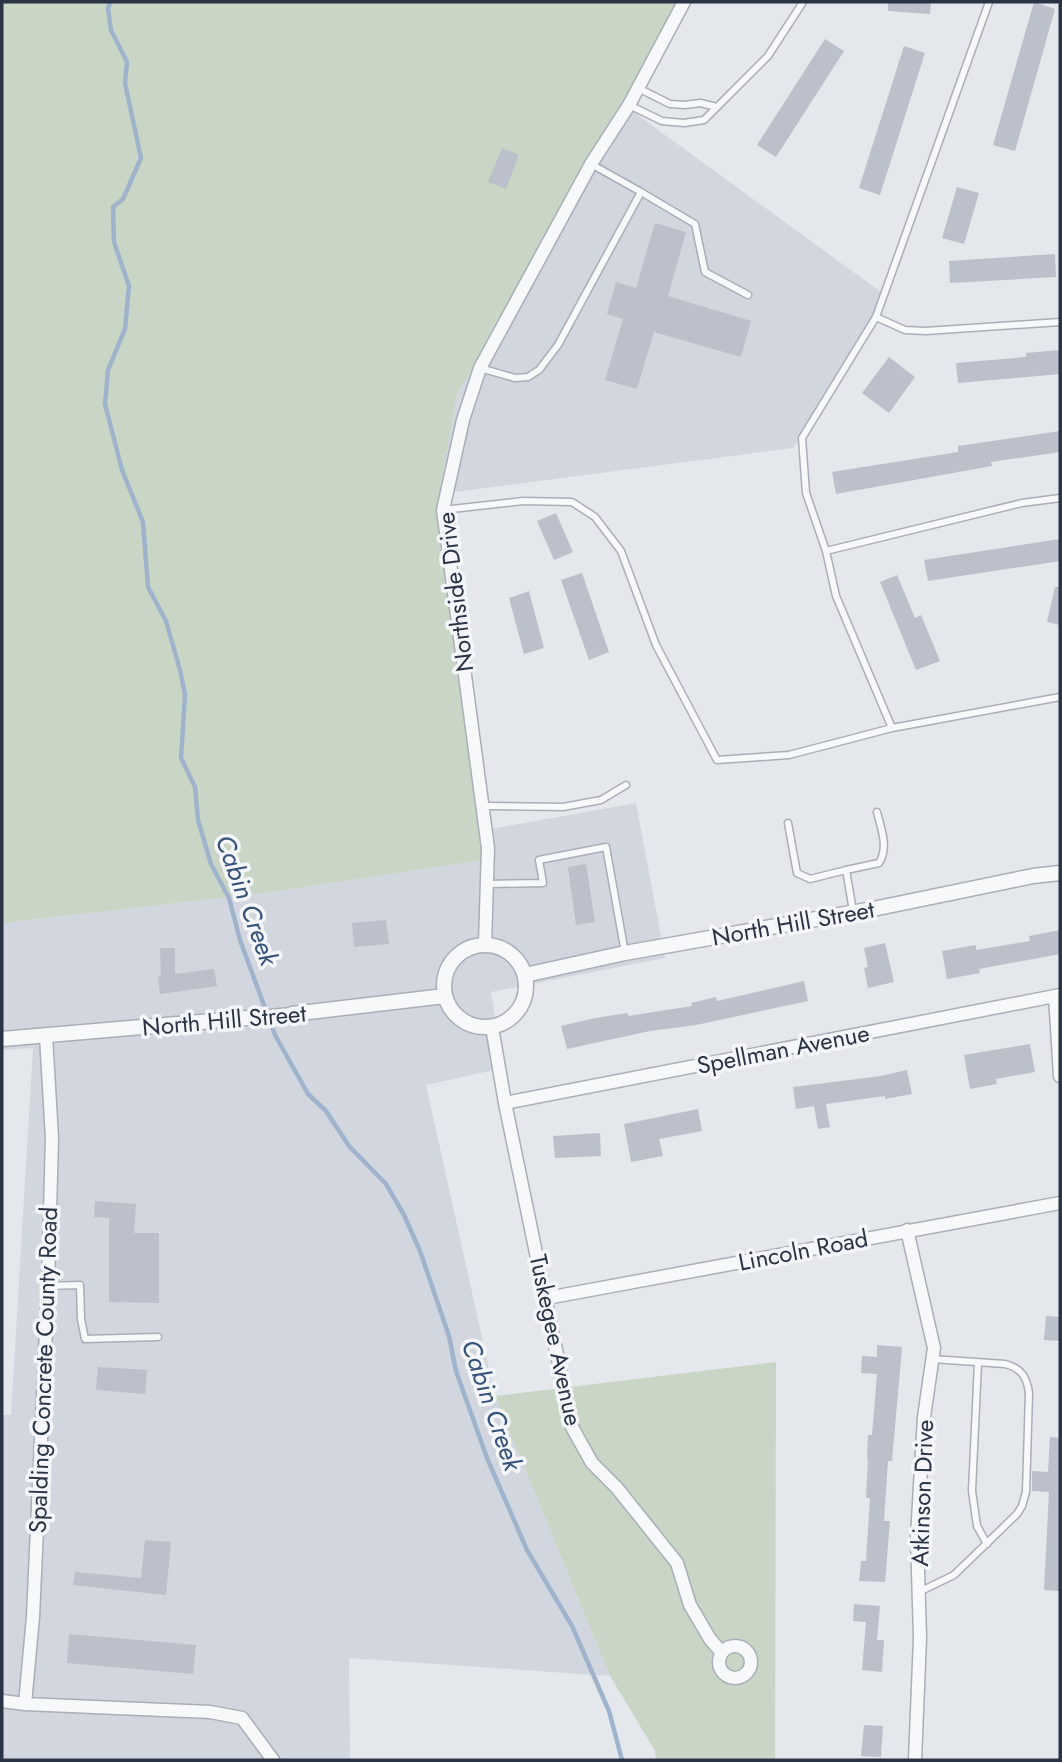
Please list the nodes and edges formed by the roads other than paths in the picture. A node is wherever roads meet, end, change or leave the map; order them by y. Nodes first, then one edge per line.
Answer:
1 (684, 2) edge
2 (803, 2) edge
3 (989, 2) edge
4 (638, 88) junction
5 (629, 105) junction
6 (717, 107) junction
7 (591, 164) junction
8 (641, 192) junction
9 (748, 295) dead end
10 (876, 317) junction
11 (1060, 321) edge
12 (481, 368) junction
13 (1060, 498) edge
14 (443, 510) junction
15 (826, 551) junction
16 (1060, 697) edge
17 (892, 728) junction
18 (626, 785) dead end
19 (483, 806) junction
20 (877, 812) dead end
21 (788, 823) dead end
22 (846, 870) junction
23 (1060, 873) edge
24 (487, 884) junction
25 (853, 913) junction
26 (485, 944) junction
27 (625, 953) junction
28 (525, 975) junction
29 (1058, 995) edge
30 (445, 996) junction
31 (292, 1014) joint
32 (258, 1017) joint
33 (492, 1027) junction
34 (46, 1036) junction
35 (2, 1039) edge
36 (1060, 1076) edge
37 (505, 1103) junction
38 (1060, 1203) edge
39 (906, 1230) junction
40 (48, 1286) junction
41 (547, 1298) junction
42 (158, 1337) dead end
43 (932, 1359) junction
44 (978, 1363) junction
45 (987, 1544) junction
46 (919, 1592) junction
47 (722, 1653) dead end
48 (2, 1701) edge
49 (25, 1704) junction
50 (273, 1760) edge
51 (915, 1760) edge

1 - 4 street, Northside Drive
2 - 6 lane
3 - 10 lane
4 - 5 street, Northside Drive
4 - 6 lane
5 - 6 lane
5 - 7 street, Northside Drive
7 - 8 lane
7 - 12 street, Northside Drive
8 - 9 lane
8 - 12 lane
10 - 11 lane
10 - 15 lane
12 - 14 street, Northside Drive
13 - 15 lane
14 - 17 lane
14 - 19 street, Northside Drive
15 - 17 lane
16 - 17 lane
18 - 19 lane
19 - 24 street, Northside Drive
20 - 22 lane
21 - 22 lane
22 - 25 lane
23 - 25 street, North Hill Street
24 - 26 street, Northside Drive
24 - 27 lane
25 - 27 street, North Hill Street
26 - 28 street
26 - 30 street
27 - 28 street, North Hill Street
28 - 33 street
29 - 36 street
29 - 37 street, Spellman Avenue
30 - 31 street, North Hill Street
30 - 33 street
31 - 32 street, North Hill Street
32 - 34 street, North Hill Street
33 - 37 street, Tuskegee Avenue
34 - 35 street, North Hill Street
34 - 40 street, Spalding Concrete County Road
37 - 41 street, Tuskegee Avenue
38 - 39 street, Lincoln Road
39 - 41 street, Lincoln Road
39 - 43 street, Atkinson Drive
40 - 42 lane
40 - 49 street, Spalding Concrete County Road
41 - 47 street, Tuskegee Avenue
43 - 44 lane
43 - 46 street, Atkinson Drive
44 - 45 lane
44 - 45 lane
45 - 46 lane
46 - 51 street, Atkinson Drive
48 - 49 street
49 - 50 street

